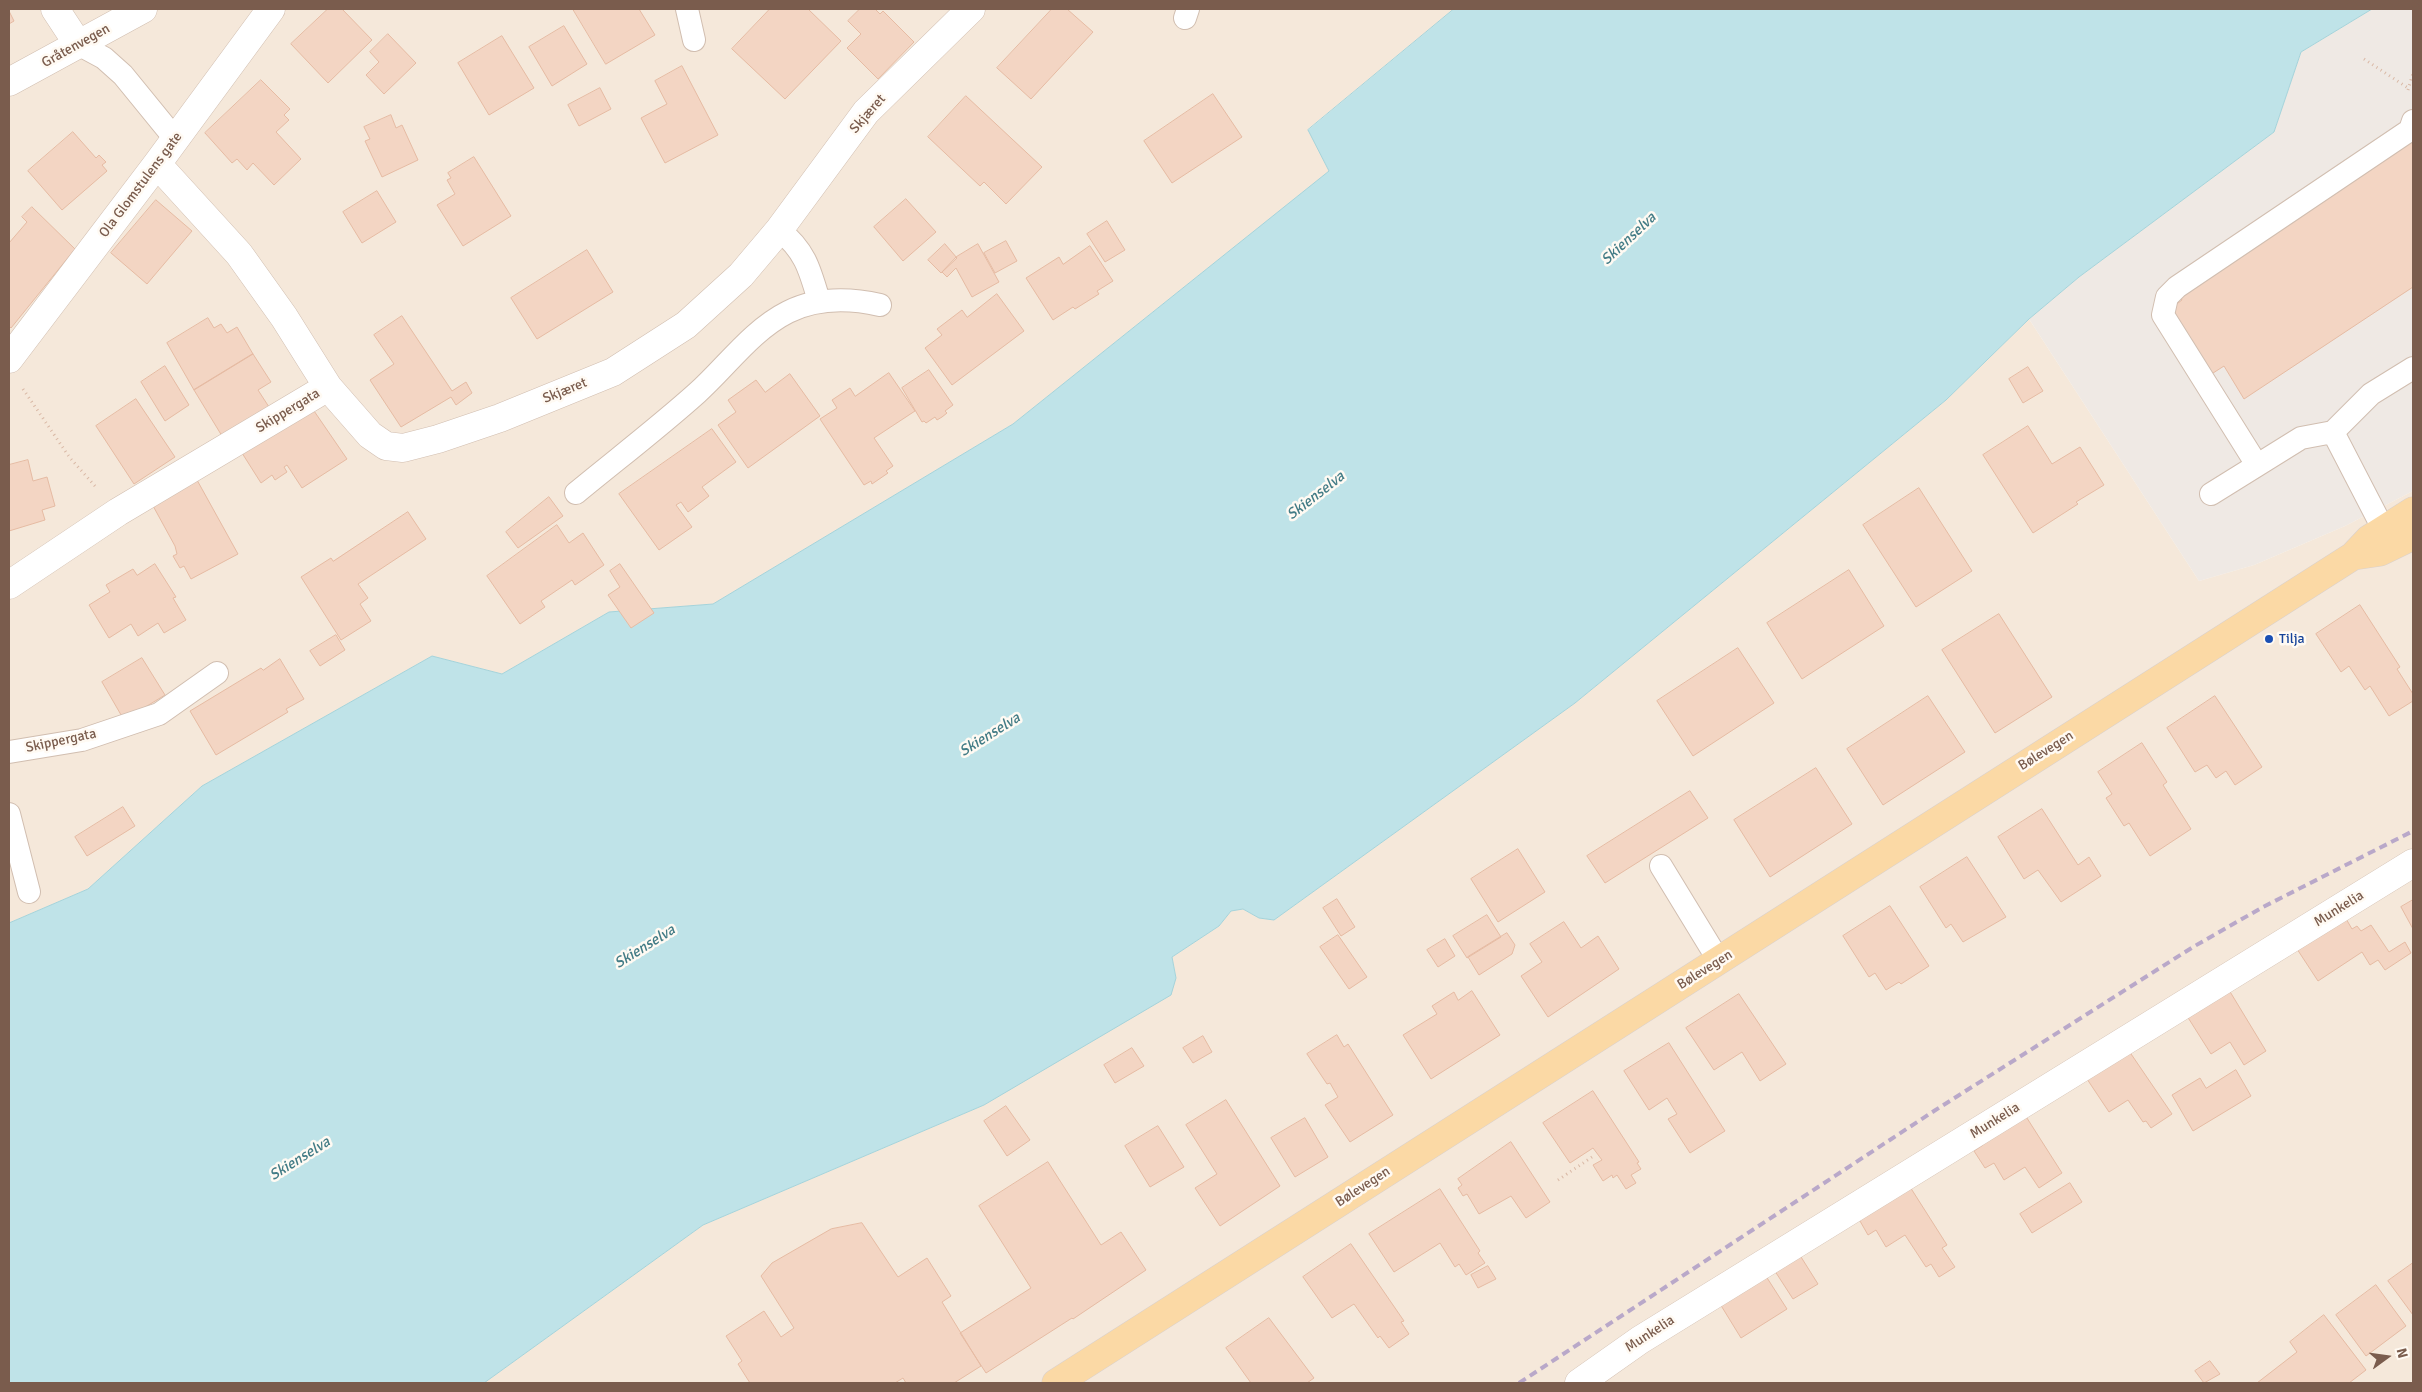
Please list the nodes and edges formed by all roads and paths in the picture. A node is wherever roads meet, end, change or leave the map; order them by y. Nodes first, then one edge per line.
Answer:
1 (56, 9) edge
2 (143, 9) edge
3 (271, 9) edge
4 (687, 9) edge
5 (971, 9) edge
6 (694, 40) dead end
7 (78, 44) junction
8 (2364, 59) dead end
9 (9, 82) edge
10 (2408, 88) dead end
11 (2413, 121) edge
12 (176, 140) junction
13 (157, 164) junction
14 (779, 230) junction
15 (819, 301) junction
16 (880, 305) dead end
17 (9, 359) edge
18 (2413, 368) edge
19 (20, 384) dead end
20 (328, 387) junction
21 (2333, 432) junction
22 (2257, 465) junction
23 (576, 492) dead end
24 (2210, 494) dead end
25 (2413, 511) edge
26 (118, 512) junction
27 (2396, 537) edge
28 (9, 585) edge
29 (217, 673) dead end
30 (9, 752) edge
31 (9, 814) edge
32 (2413, 863) edge
33 (1661, 866) dead end
34 (29, 892) dead end
35 (1720, 961) junction
36 (1595, 1155) dead end
37 (1558, 1180) dead end
38 (1056, 1383) edge
39 (1579, 1383) edge

1 - 7 street
2 - 7 street, Gråtenvegen
3 - 12 street, Ola Glomstulens gate
4 - 6 lane
5 - 14 street, Skjæret
7 - 9 street, Gråtenvegen
7 - 12 lane
8 - 10 path
11 - 22 lane
12 - 13 street, Ola Glomstulens gate
13 - 17 street, Ola Glomstulens gate
13 - 20 street, Skippergata
14 - 15 lane
14 - 20 street, Skjæret
15 - 16 lane
15 - 23 lane
18 - 21 lane
19 - 26 path
20 - 26 street, Skippergata
21 - 22 lane
21 - 27 lane
22 - 24 lane
25 - 27 main road, Bølevegen
26 - 28 street, Skippergata
27 - 35 main road, Bølevegen
29 - 30 lane, Skippergata
31 - 34 lane
32 - 39 street, Munkelia
33 - 35 lane
35 - 38 main road, Bølevegen
36 - 37 path

